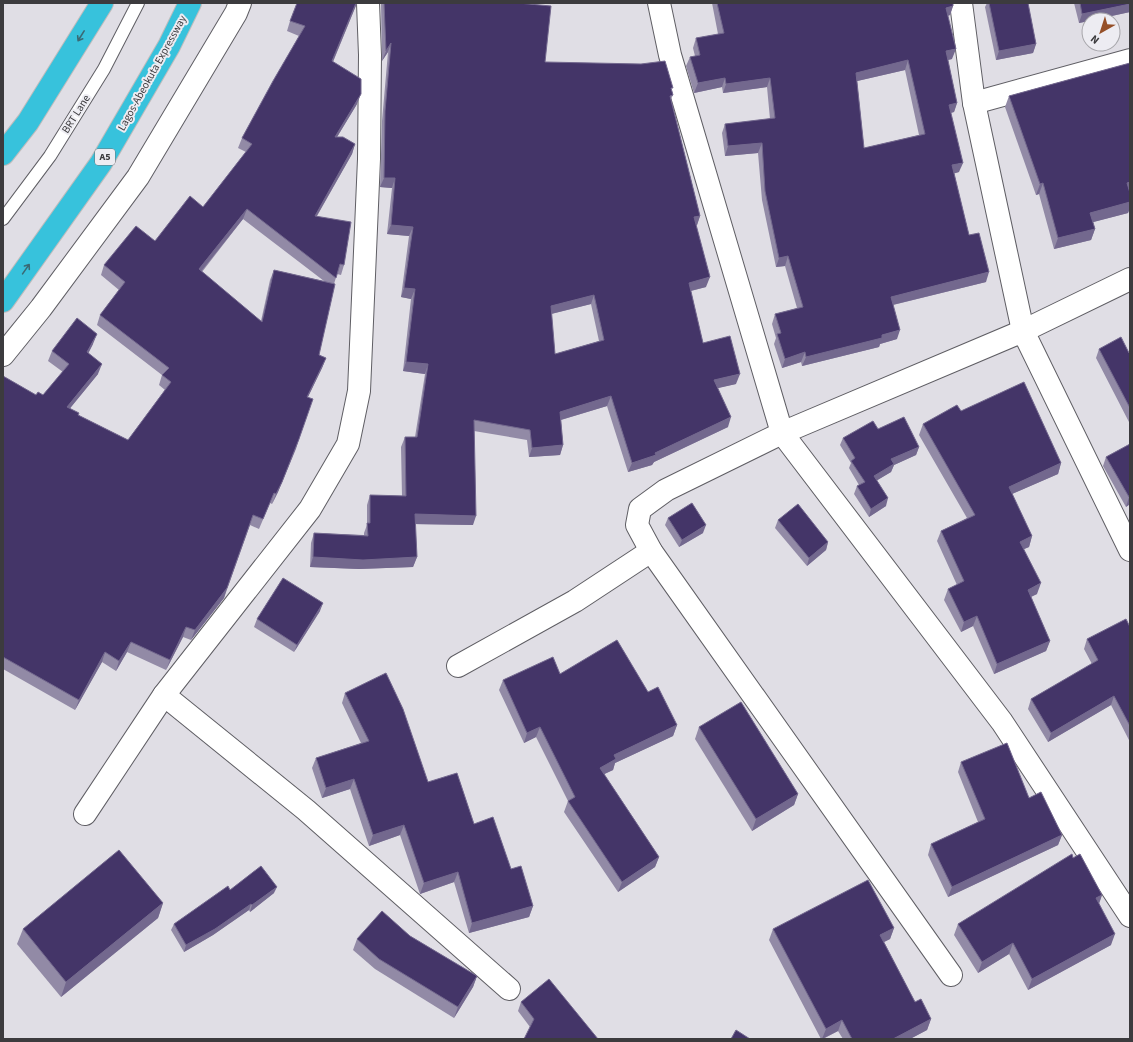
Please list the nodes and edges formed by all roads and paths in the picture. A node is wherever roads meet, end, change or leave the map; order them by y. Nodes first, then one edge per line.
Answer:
1 (101, 3) edge
2 (138, 3) edge
3 (190, 3) edge
4 (240, 3) edge
5 (368, 3) edge
6 (659, 3) edge
7 (961, 3) edge
8 (1130, 60) edge
9 (974, 103) junction
10 (3, 154) edge
11 (3, 219) edge
12 (1130, 279) edge
13 (3, 301) edge
14 (1023, 331) junction
15 (3, 355) edge
16 (782, 433) junction
17 (1130, 550) edge
18 (651, 551) junction
19 (458, 666) dead end
20 (164, 695) junction
21 (85, 814) dead end
22 (1130, 916) edge
23 (951, 975) dead end
24 (509, 990) dead end

1 -> 10 highway
2 - 11 lane, BRT Lane
13 -> 3 highway, Lagos-Abeokuta Expressway / A5
4 - 15 street
5 - 20 street
6 - 16 street
7 - 9 street
8 - 9 street
9 - 14 street
12 - 14 street
14 - 16 street
14 - 17 street
16 - 18 street
16 - 22 street
18 - 19 street
18 - 23 street
20 - 21 street
20 - 24 street

